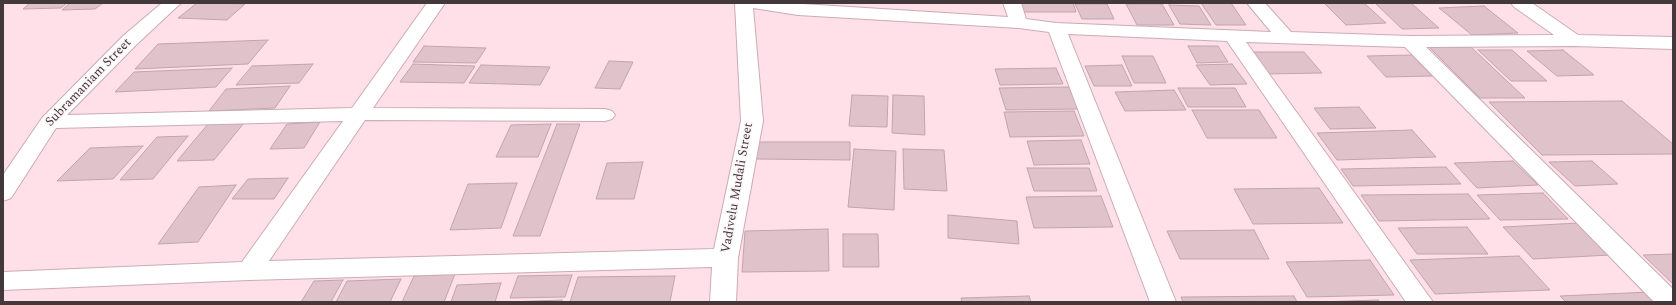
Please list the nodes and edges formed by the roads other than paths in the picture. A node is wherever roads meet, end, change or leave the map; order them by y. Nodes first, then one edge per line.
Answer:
1 (172, 3) edge
2 (436, 3) edge
3 (744, 3) edge
4 (755, 3) edge
5 (1012, 3) edge
6 (1256, 3) edge
7 (1520, 3) edge
8 (1019, 23) junction
9 (1056, 28) junction
10 (1233, 36) junction
11 (1285, 37) junction
12 (1574, 40) junction
13 (1410, 42) junction
14 (1673, 43) edge
15 (358, 114) junction
16 (605, 115) dead end
17 (49, 122) junction
18 (3, 192) edge
19 (725, 258) junction
20 (249, 271) junction
21 (3, 281) edge
22 (723, 302) edge
23 (1162, 302) edge
24 (1420, 302) edge
25 (1670, 302) edge

1 - 17 street, Subramaniam Street
2 - 15 street
3 - 19 street, Vadivelu Mudali Street
4 - 8 street
5 - 8 street
6 - 11 street
7 - 12 street
8 - 9 street
9 - 10 street
9 - 23 street
10 - 11 street
10 - 24 street
11 - 13 street
12 - 13 street
12 - 14 street
13 - 25 street
15 - 16 street
15 - 17 street
15 - 20 street
17 - 18 street, Subramaniam Street
19 - 20 street
19 - 22 street, Vadivelu Mudali Street
20 - 21 street

